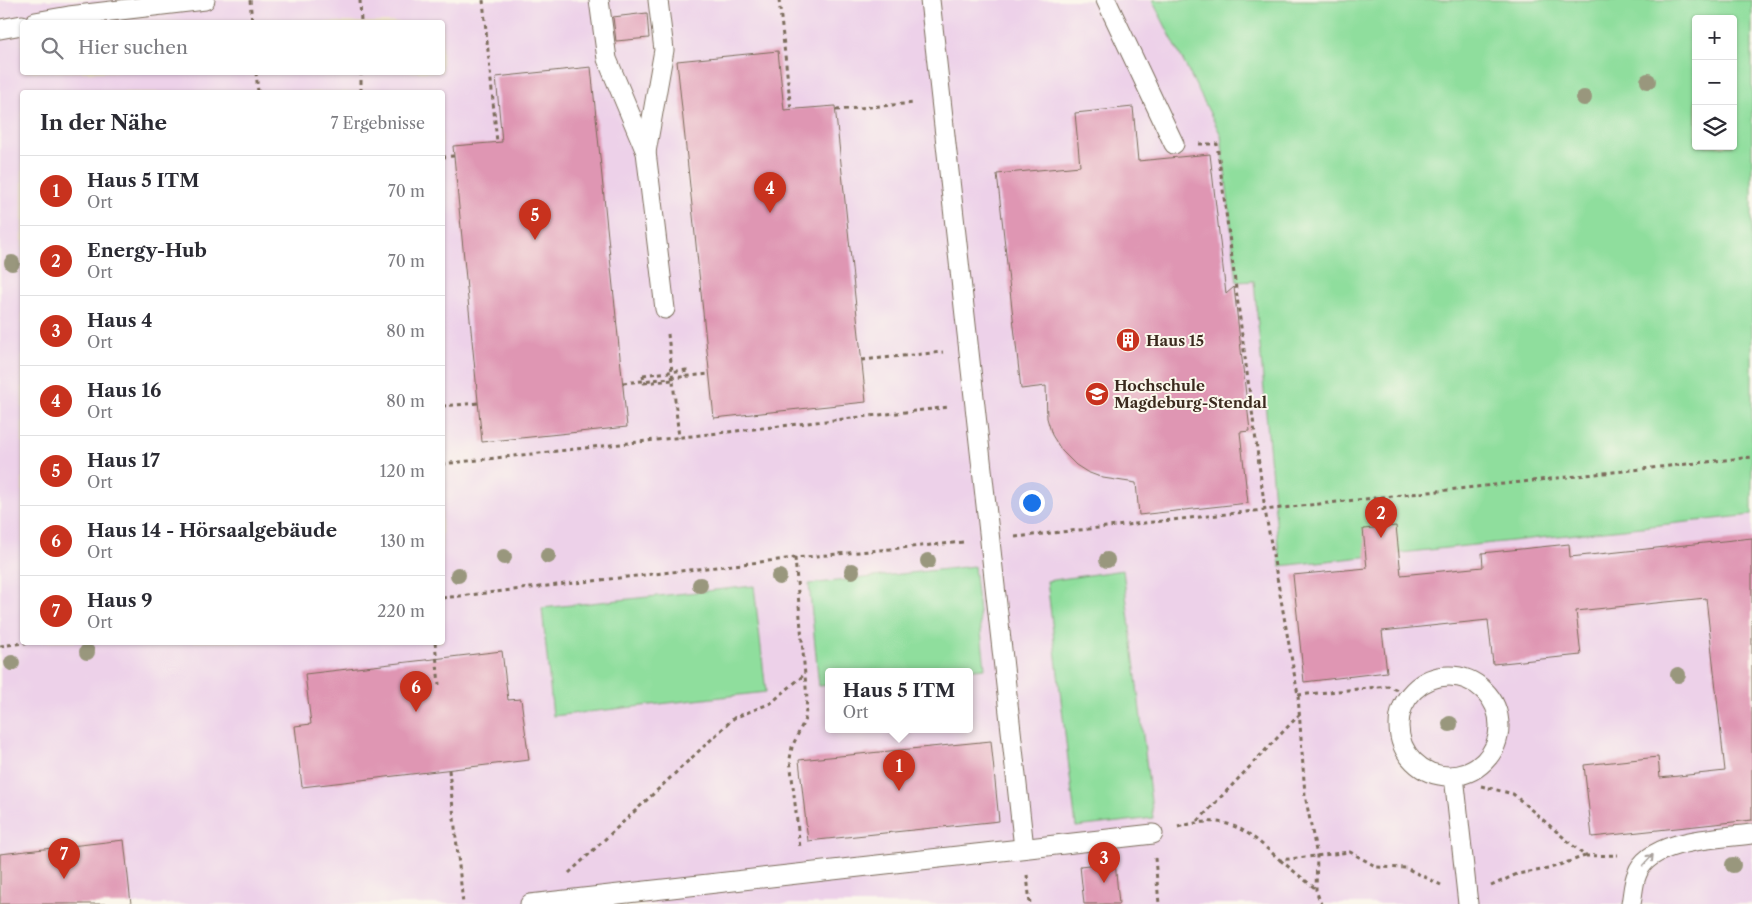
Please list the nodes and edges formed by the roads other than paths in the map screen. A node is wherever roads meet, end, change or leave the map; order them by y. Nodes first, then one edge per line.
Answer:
1 (205, 0) edge
2 (599, 0) edge
3 (658, 0) edge
4 (930, 0) edge
5 (1106, 0) edge
6 (47, 20) edge
7 (20, 25) edge
8 (0, 30) edge
9 (1174, 144) road end
10 (646, 152) junction
11 (665, 309) road end
12 (1461, 775) junction
13 (1153, 834) road end
14 (1752, 834) edge
15 (1024, 848) junction
16 (1467, 901) edge
17 (534, 904) edge
18 (1632, 904) edge

1 - 6 lane
2 - 10 lane
3 - 10 lane
4 - 15 lane
5 - 9 lane
7 - 8 lane
10 - 11 lane
12 - 12 lane
12 - 16 lane
13 - 15 lane
18 -> 14 lane
15 - 17 lane

